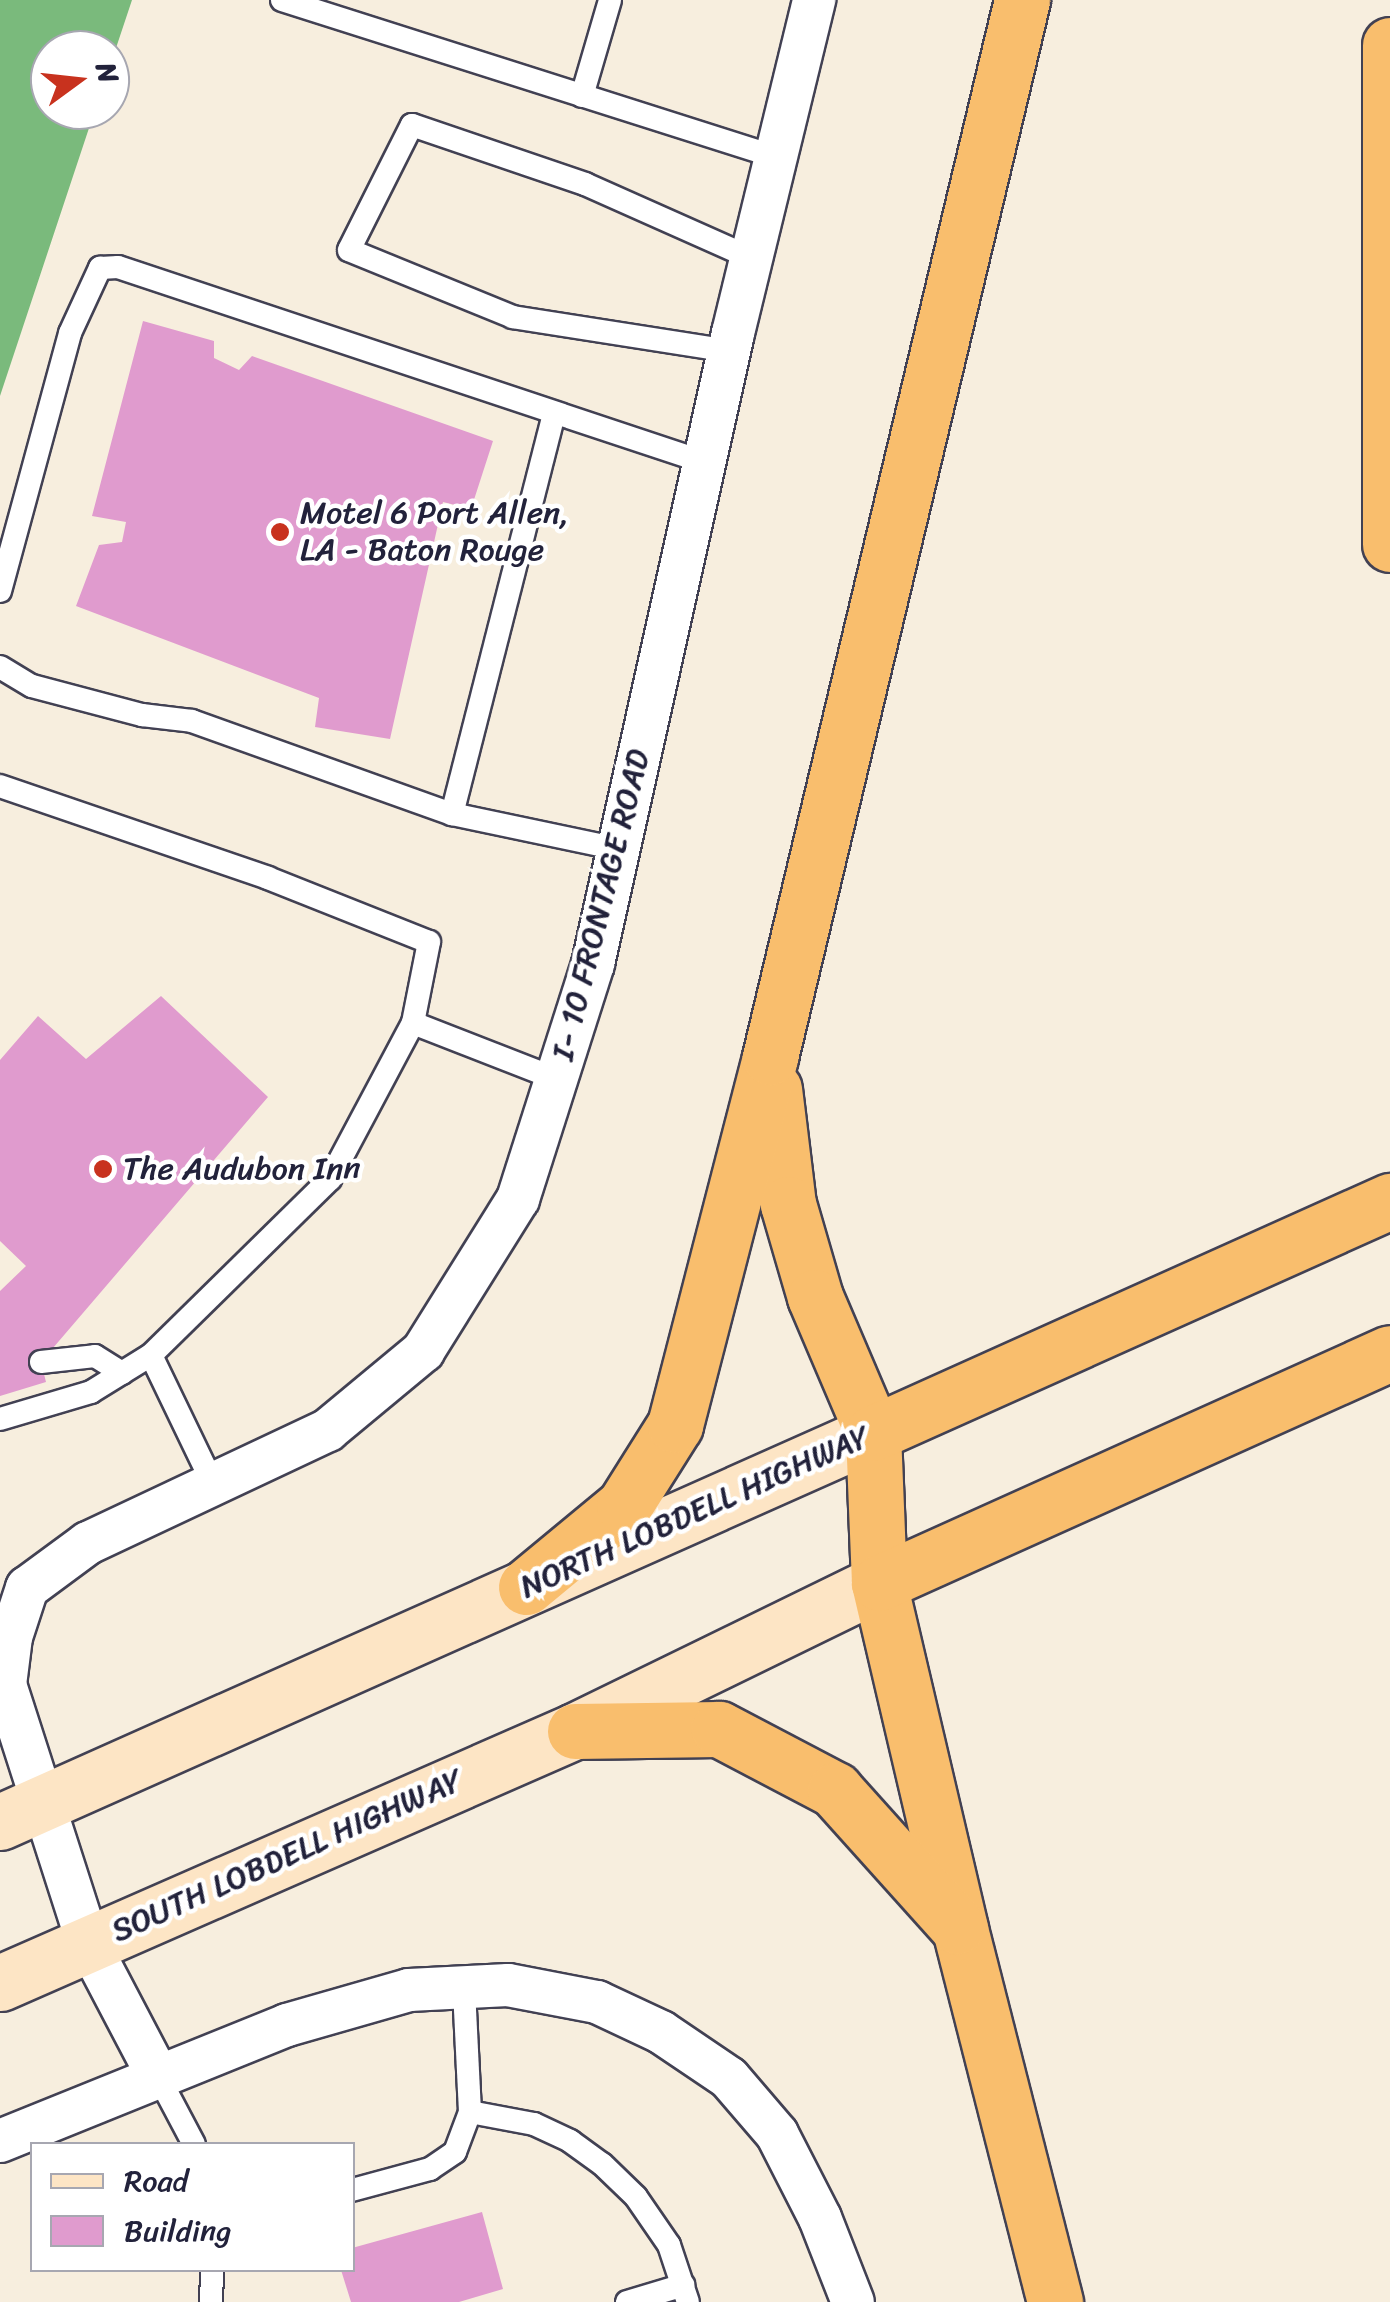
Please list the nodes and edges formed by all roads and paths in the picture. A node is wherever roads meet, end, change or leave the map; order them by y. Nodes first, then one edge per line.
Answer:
1 (282, 0) edge
2 (610, 0) edge
3 (814, 0) edge
4 (1022, 0) edge
5 (1390, 45) edge
6 (582, 96) junction
7 (776, 157) junction
8 (751, 258) junction
9 (729, 351) junction
10 (554, 412) junction
11 (704, 462) junction
12 (1390, 544) edge
13 (0, 592) edge
14 (0, 668) edge
15 (0, 786) edge
16 (452, 814) junction
17 (618, 849) junction
18 (413, 1023) junction
19 (770, 1057) junction
20 (557, 1079) junction
21 (1390, 1201) edge
22 (1390, 1353) edge
23 (151, 1355) junction
24 (41, 1362) dead end
25 (122, 1374) junction
26 (0, 1419) edge
27 (873, 1434) junction
28 (212, 1484) junction
29 (879, 1582) junction
30 (526, 1587) junction
31 (4, 1660) edge
32 (575, 1731) junction
33 (22, 1812) edge
34 (960, 1929) junction
35 (88, 1943) junction
36 (0, 1983) edge
37 (464, 1988) junction
38 (159, 2078) junction
39 (470, 2112) junction
40 (0, 2141) edge
41 (193, 2142) edge
42 (355, 2189) edge
43 (212, 2272) edge
44 (686, 2294) edge
45 (211, 2302) edge
46 (627, 2302) edge
47 (853, 2302) edge
48 (1055, 2302) edge

1 - 6 lane
2 - 6 lane
3 - 7 street, I- 10 FRONTAGE ROAD
4 - 19 highway
5 - 12 highway
6 - 7 lane
7 - 8 street, I- 10 FRONTAGE ROAD
8 - 9 street, I- 10 FRONTAGE ROAD
8 - 9 lane
9 - 11 street, I- 10 FRONTAGE ROAD
10 - 11 lane
10 - 13 lane
10 - 16 lane
11 - 17 street, I- 10 FRONTAGE ROAD
14 - 16 lane
15 - 18 lane
16 - 17 lane
17 - 20 street, I- 10 FRONTAGE ROAD
18 - 20 lane
18 - 23 lane
19 - 27 highway
19 - 30 highway
20 - 28 street, I- 10 FRONTAGE ROAD
21 - 27 highway, NORTH LOBDELL HIGHWAY
22 - 29 highway
23 - 25 lane
23 - 28 lane
24 - 25 lane
25 - 26 lane
27 - 29 highway
27 - 30 street, NORTH LOBDELL HIGHWAY
28 - 31 street, I- 10 FRONTAGE ROAD
29 - 32 street, SOUTH LOBDELL HIGHWAY
29 - 34 highway
30 - 33 street, NORTH LOBDELL HIGHWAY
31 - 33 street
32 - 34 highway
32 - 35 street, SOUTH LOBDELL HIGHWAY
33 - 35 street
34 - 48 highway
35 - 36 street, SOUTH LOBDELL HIGHWAY
35 - 38 street
37 - 38 street
37 - 39 lane
37 - 47 street
38 - 40 street
38 - 41 lane
39 - 42 lane
39 - 44 lane
43 - 45 lane
44 - 46 lane

